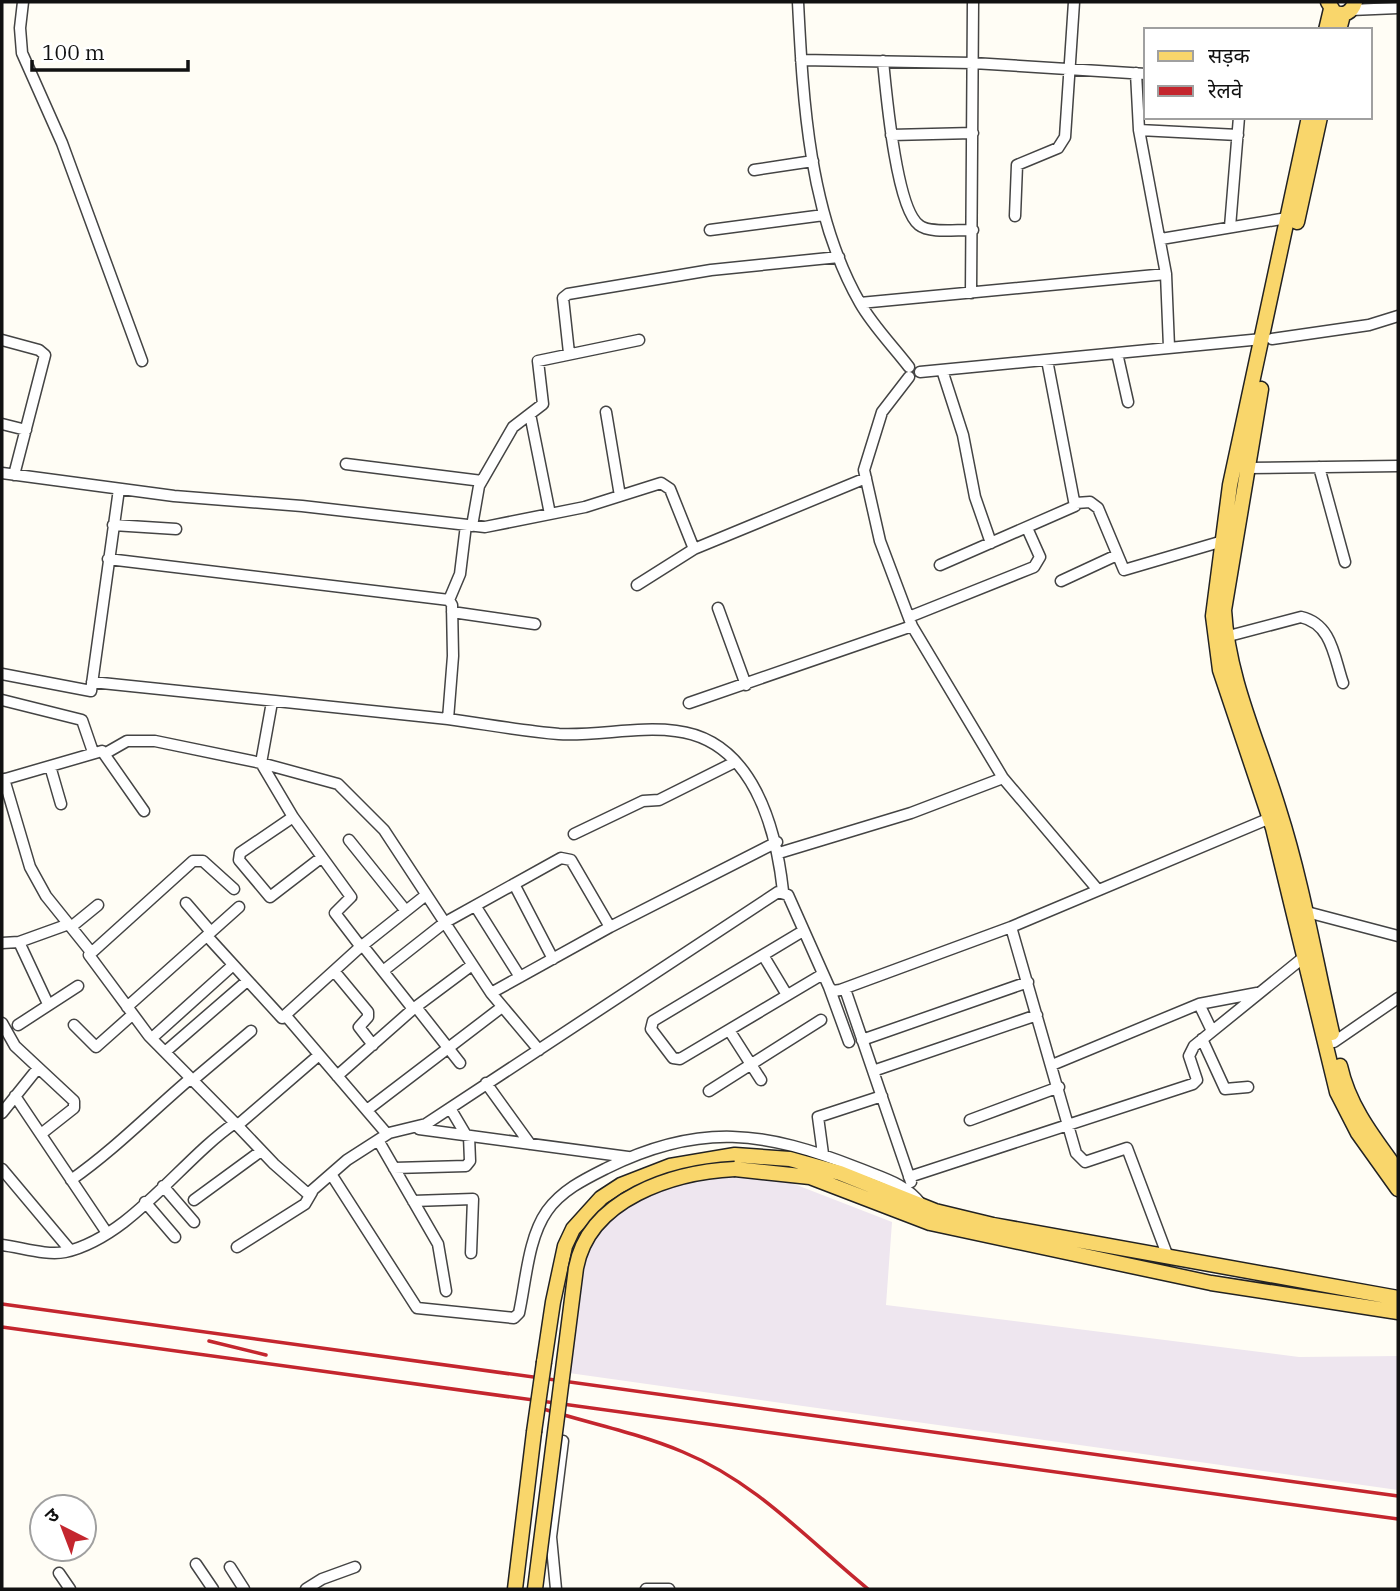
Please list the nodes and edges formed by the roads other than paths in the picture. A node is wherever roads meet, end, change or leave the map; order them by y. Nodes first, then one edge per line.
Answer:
1 (23, 2) edge
2 (798, 2) edge
3 (973, 2) edge
4 (1074, 2) edge
5 (1341, 8) edge
6 (1398, 8) edge
7 (1327, 28) edge
8 (1339, 28) edge
9 (802, 60) junction
10 (883, 61) junction
11 (973, 63) junction
12 (1071, 69) junction
13 (1141, 73) edge
14 (1239, 119) edge
15 (1309, 119) edge
16 (1319, 119) edge
17 (1139, 130) junction
18 (973, 133) junction
19 (891, 135) junction
20 (1238, 135) junction
21 (813, 160) junction
22 (754, 170) dead end
23 (824, 215) junction
24 (1015, 216) dead end
25 (1293, 217) junction
26 (1230, 227) junction
27 (710, 230) dead end
28 (973, 230) junction
29 (1161, 239) junction
30 (839, 257) junction
31 (1166, 274) junction
32 (971, 293) junction
33 (860, 303) junction
34 (1398, 316) edge
35 (1267, 339) junction
36 (2, 340) edge
37 (639, 340) dead end
38 (1169, 347) junction
39 (569, 353) junction
40 (1116, 353) junction
41 (1046, 360) junction
42 (142, 361) dead end
43 (942, 370) junction
44 (913, 372) junction
45 (1128, 402) dead end
46 (606, 412) dead end
47 (530, 414) junction
48 (2, 424) edge
49 (26, 430) junction
50 (346, 464) dead end
51 (1398, 466) edge
52 (1319, 467) junction
53 (1247, 468) junction
54 (2, 473) edge
55 (14, 475) junction
56 (866, 478) junction
57 (482, 481) junction
58 (118, 489) junction
59 (620, 496) junction
60 (1076, 503) junction
61 (550, 514) junction
62 (113, 525) junction
63 (469, 525) junction
64 (1027, 528) junction
65 (176, 529) dead end
66 (1223, 541) junction
67 (992, 543) junction
68 (694, 549) junction
69 (1117, 555) junction
70 (108, 559) junction
71 (1345, 562) dead end
72 (940, 565) dead end
73 (1061, 581) dead end
74 (637, 585) dead end
75 (450, 606) junction
76 (718, 608) dead end
77 (910, 622) junction
78 (535, 624) dead end
79 (1225, 637) junction
80 (2, 674) edge
81 (92, 682) junction
82 (1343, 683) dead end
83 (746, 685) junction
84 (2, 701) edge
85 (272, 702) junction
86 (689, 703) dead end
87 (448, 719) junction
88 (93, 752) junction
89 (106, 753) junction
90 (735, 762) junction
91 (261, 763) junction
92 (50, 766) junction
93 (1003, 778) junction
94 (3, 780) edge
95 (61, 804) dead end
96 (144, 811) dead end
97 (1275, 816) junction
98 (293, 817) junction
99 (574, 834) dead end
100 (349, 841) dead end
101 (778, 847) junction
102 (322, 857) junction
103 (514, 884) junction
104 (234, 889) dead end
105 (1098, 890) junction
106 (783, 891) junction
107 (426, 895) junction
108 (186, 904) dead end
109 (98, 905) dead end
110 (476, 906) junction
111 (239, 907) dead end
112 (1303, 911) junction
113 (406, 912) junction
114 (444, 923) junction
115 (70, 926) junction
116 (610, 927) junction
117 (1011, 927) junction
118 (803, 931) junction
119 (209, 934) junction
120 (1398, 936) edge
121 (2, 943) edge
122 (19, 943) junction
123 (362, 946) junction
124 (91, 952) junction
125 (763, 955) junction
126 (1304, 957) junction
127 (553, 959) junction
128 (232, 965) junction
129 (472, 965) junction
130 (334, 971) junction
131 (383, 971) junction
132 (823, 974) junction
133 (520, 977) junction
134 (247, 981) junction
135 (1028, 982) junction
136 (78, 986) dead end
137 (829, 987) junction
138 (845, 989) junction
139 (491, 993) junction
140 (1259, 993) junction
141 (787, 995) junction
142 (1398, 998) edge
143 (1199, 1003) junction
144 (48, 1004) junction
145 (502, 1007) junction
146 (415, 1008) junction
147 (129, 1011) junction
148 (1037, 1015) junction
149 (286, 1016) junction
150 (821, 1020) dead end
151 (2, 1023) edge
152 (18, 1025) dead end
153 (74, 1025) dead end
154 (729, 1030) junction
155 (251, 1031) dead end
156 (1212, 1031) junction
157 (152, 1038) junction
158 (1202, 1039) junction
159 (862, 1040) junction
160 (849, 1042) dead end
161 (1334, 1042) junction
162 (373, 1045) junction
163 (447, 1047) junction
164 (538, 1049) junction
165 (165, 1052) junction
166 (319, 1055) junction
167 (460, 1063) dead end
168 (751, 1065) junction
169 (1052, 1065) junction
170 (38, 1068) junction
171 (873, 1071) junction
172 (337, 1076) junction
173 (192, 1079) junction
174 (761, 1080) dead end
175 (486, 1083) junction
176 (1059, 1087) junction
177 (1248, 1087) dead end
178 (709, 1091) dead end
179 (15, 1096) junction
180 (882, 1096) junction
181 (3, 1108) edge
182 (450, 1108) junction
183 (367, 1110) junction
184 (970, 1120) dead end
185 (237, 1124) junction
186 (1070, 1125) junction
187 (414, 1128) junction
188 (40, 1134) junction
189 (467, 1135) junction
190 (383, 1137) junction
191 (530, 1144) junction
192 (261, 1151) junction
193 (823, 1154) junction
194 (631, 1157) junction
195 (735, 1162) junction
196 (394, 1168) junction
197 (2, 1169) edge
198 (1398, 1171) edge
199 (331, 1174) junction
200 (909, 1177) junction
201 (71, 1180) junction
202 (163, 1186) junction
203 (1398, 1189) edge
204 (312, 1192) junction
205 (194, 1200) dead end
206 (413, 1201) junction
207 (145, 1202) junction
208 (920, 1202) junction
209 (194, 1222) dead end
210 (107, 1233) junction
211 (175, 1237) dead end
212 (1061, 1244) junction
213 (2, 1245) edge
214 (237, 1247) dead end
215 (70, 1250) junction
216 (471, 1253) dead end
217 (1168, 1257) junction
218 (446, 1290) dead end
219 (1398, 1298) edge
220 (1398, 1312) edge
221 (564, 1441) dead end
222 (196, 1564) dead end
223 (230, 1567) dead end
224 (355, 1567) dead end
225 (59, 1573) dead end
226 (70, 1589) edge
227 (213, 1589) edge
228 (244, 1589) edge
229 (306, 1589) edge
230 (515, 1589) edge
231 (535, 1589) edge
232 (556, 1589) edge
233 (646, 1589) edge
234 (669, 1589) edge

1 - 42 street
2 - 9 street
3 - 11 street
4 - 12 street
5 - 6 street
5 - 7 main road
5 - 8 main road
9 - 10 street
9 - 21 street
10 - 11 street
10 - 19 street
11 - 12 street
11 - 18 street
12 - 13 street
12 - 24 street
13 - 17 street
14 - 20 street
15 - 25 main road
16 - 25 main road
17 - 20 street
17 - 29 street
18 - 19 street
18 - 28 street
19 - 28 street
20 - 26 street
21 - 22 street
21 - 23 street
23 - 27 street
23 - 30 street
25 - 26 street
25 - 35 main road
26 - 29 street
28 - 32 street
29 - 31 street
30 - 33 street
30 - 39 street
31 - 32 street
31 - 38 street
32 - 33 street
33 - 44 street
34 - 35 street
35 - 38 street
35 - 53 main road
35 - 66 main road
36 - 49 street
37 - 39 street
38 - 40 street
39 - 47 street
40 - 41 street
40 - 45 street
41 - 43 street
41 - 60 street
43 - 44 street
43 - 67 street
44 - 56 street
46 - 59 street
47 - 57 street
47 - 61 street
48 - 49 street
49 - 55 street
50 - 57 street
51 - 52 street
52 - 53 street
52 - 71 street
53 - 79 main road
54 - 55 street
55 - 58 street
56 - 68 street
56 - 77 street
57 - 63 street
58 - 62 street
58 - 63 street
59 - 61 street
59 - 68 street
60 - 64 street
60 - 69 street
61 - 63 street
62 - 65 street
62 - 70 street
63 - 75 street
64 - 67 street
64 - 77 street
66 - 69 street
66 - 97 main road
67 - 72 street
68 - 74 street
69 - 73 street
70 - 75 street
70 - 81 street
75 - 78 street
75 - 87 street
76 - 83 street
77 - 83 street
77 - 93 street
79 - 82 street
79 - 97 main road
80 - 81 street
81 - 85 street
83 - 86 street
84 - 88 street
85 - 87 street
85 - 91 street
87 - 90 street
88 - 89 street
88 - 92 street
89 - 91 street
89 - 96 street
90 - 99 street
90 - 101 street
91 - 98 street
91 - 107 street
92 - 94 street
92 - 95 street
93 - 101 street
93 - 105 street
94 - 115 street
97 - 105 street
97 - 112 main road
97 - 126 main road
98 - 102 street
98 - 102 street
100 - 113 street
101 - 106 street
101 - 116 street
102 - 123 street
103 - 110 street
103 - 116 street
103 - 127 street
104 - 124 street
105 - 117 street
106 - 118 street
106 - 164 street
107 - 113 street
107 - 114 street
108 - 119 street
109 - 115 street
110 - 114 street
110 - 133 street
111 - 119 street
112 - 120 street
112 - 161 main road
113 - 123 street
114 - 129 street
114 - 131 street
115 - 122 street
115 - 124 street
116 - 127 street
117 - 135 street
117 - 138 street
118 - 125 street
118 - 132 street
119 - 128 street
119 - 147 street
121 - 122 street
122 - 144 street
123 - 130 street
123 - 131 street
124 - 147 street
125 - 141 street
125 - 154 street
126 - 140 street
126 - 203 main road
127 - 133 street
128 - 134 street
128 - 157 street
129 - 139 street
129 - 146 street
130 - 149 street
130 - 162 street
131 - 146 street
132 - 137 street
132 - 141 street
133 - 139 street
134 - 149 street
134 - 165 street
135 - 148 street
135 - 159 street
136 - 144 street
137 - 138 street
137 - 160 street
138 - 159 street
139 - 145 street
140 - 143 street
140 - 156 street
141 - 154 street
142 - 161 street
143 - 156 street
143 - 169 street
144 - 152 street
145 - 163 street
145 - 164 street
146 - 162 street
146 - 163 street
147 - 153 street
147 - 157 street
148 - 169 street
148 - 171 street
149 - 166 street
150 - 168 street
151 - 170 street
154 - 168 street
155 - 173 street
156 - 158 street
157 - 165 street
158 - 177 street
158 - 186 street
159 - 171 street
161 - 198 main road
162 - 172 street
163 - 167 street
163 - 183 street
164 - 175 street
165 - 173 street
166 - 172 street
166 - 185 street
168 - 174 street
168 - 178 street
169 - 176 street
170 - 179 street
170 - 188 street
171 - 180 street
172 - 183 street
173 - 185 street
173 - 201 street
175 - 182 street
175 - 191 street
176 - 184 street
176 - 186 street
179 - 181 street
179 - 188 street
180 - 193 street
180 - 200 street
182 - 187 street
182 - 189 street
183 - 190 street
185 - 192 street
185 - 202 street
186 - 200 street
186 - 217 street
187 - 189 street
187 - 190 street
188 - 201 street
189 - 191 street
189 - 196 street
190 - 196 street
190 - 199 street
191 - 194 street
192 - 204 street
192 - 205 street
193 - 194 street
193 - 208 street
194 - 199 street
195 - 208 main road
195 - 212 main road
195 - 230 main road, bridge
195 - 231 main road, bridge
196 - 206 street
197 - 215 street
199 - 204 street
200 - 208 street
201 - 210 street
202 - 207 street
202 - 209 street
204 - 214 street
206 - 216 street
206 - 218 street
207 - 210 street
207 - 211 street
208 - 212 main road
210 - 215 street
212 - 217 main road
212 - 220 main road
213 - 215 street
217 - 219 main road
221 - 232 street
222 - 227 street
223 - 228 street
224 - 229 street
225 - 226 street
233 - 234 street

